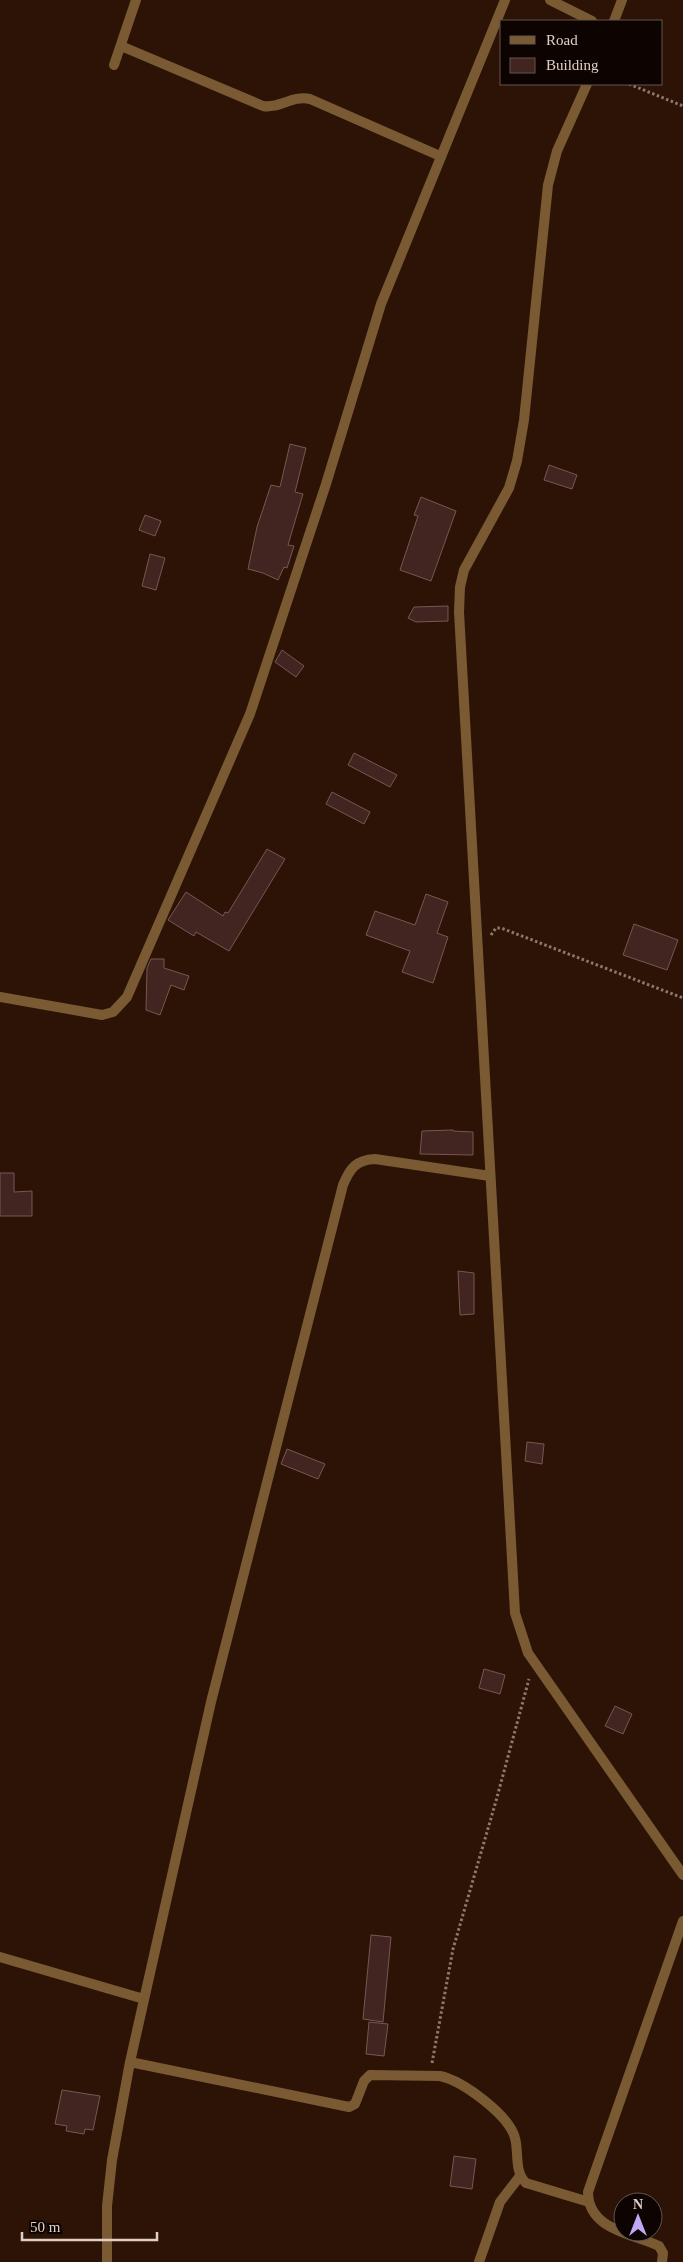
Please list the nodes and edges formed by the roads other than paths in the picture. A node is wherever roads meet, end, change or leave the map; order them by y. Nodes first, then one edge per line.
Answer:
1 (136, 0) edge
2 (505, 0) edge
3 (550, 0) edge
4 (622, 0) edge
5 (590, 20) edge
6 (614, 20) edge
7 (121, 46) junction
8 (114, 65) dead end
9 (587, 85) edge
10 (440, 156) junction
11 (0, 997) edge
12 (490, 1176) junction
13 (683, 1875) edge
14 (683, 1921) edge
15 (0, 1957) edge
16 (144, 1999) junction
17 (130, 2062) junction
18 (520, 2176) junction
19 (589, 2202) junction
20 (106, 2262) edge
21 (479, 2262) edge
22 (662, 2262) edge

1 - 7 street
2 - 10 street
3 - 5 street
4 - 6 street
7 - 8 street
7 - 10 street
9 - 12 street
10 - 11 street
12 - 13 street
12 - 16 street
14 - 19 street
15 - 16 street
16 - 17 street
17 - 18 street
17 - 20 street
18 - 19 street
18 - 21 street
19 - 22 street

